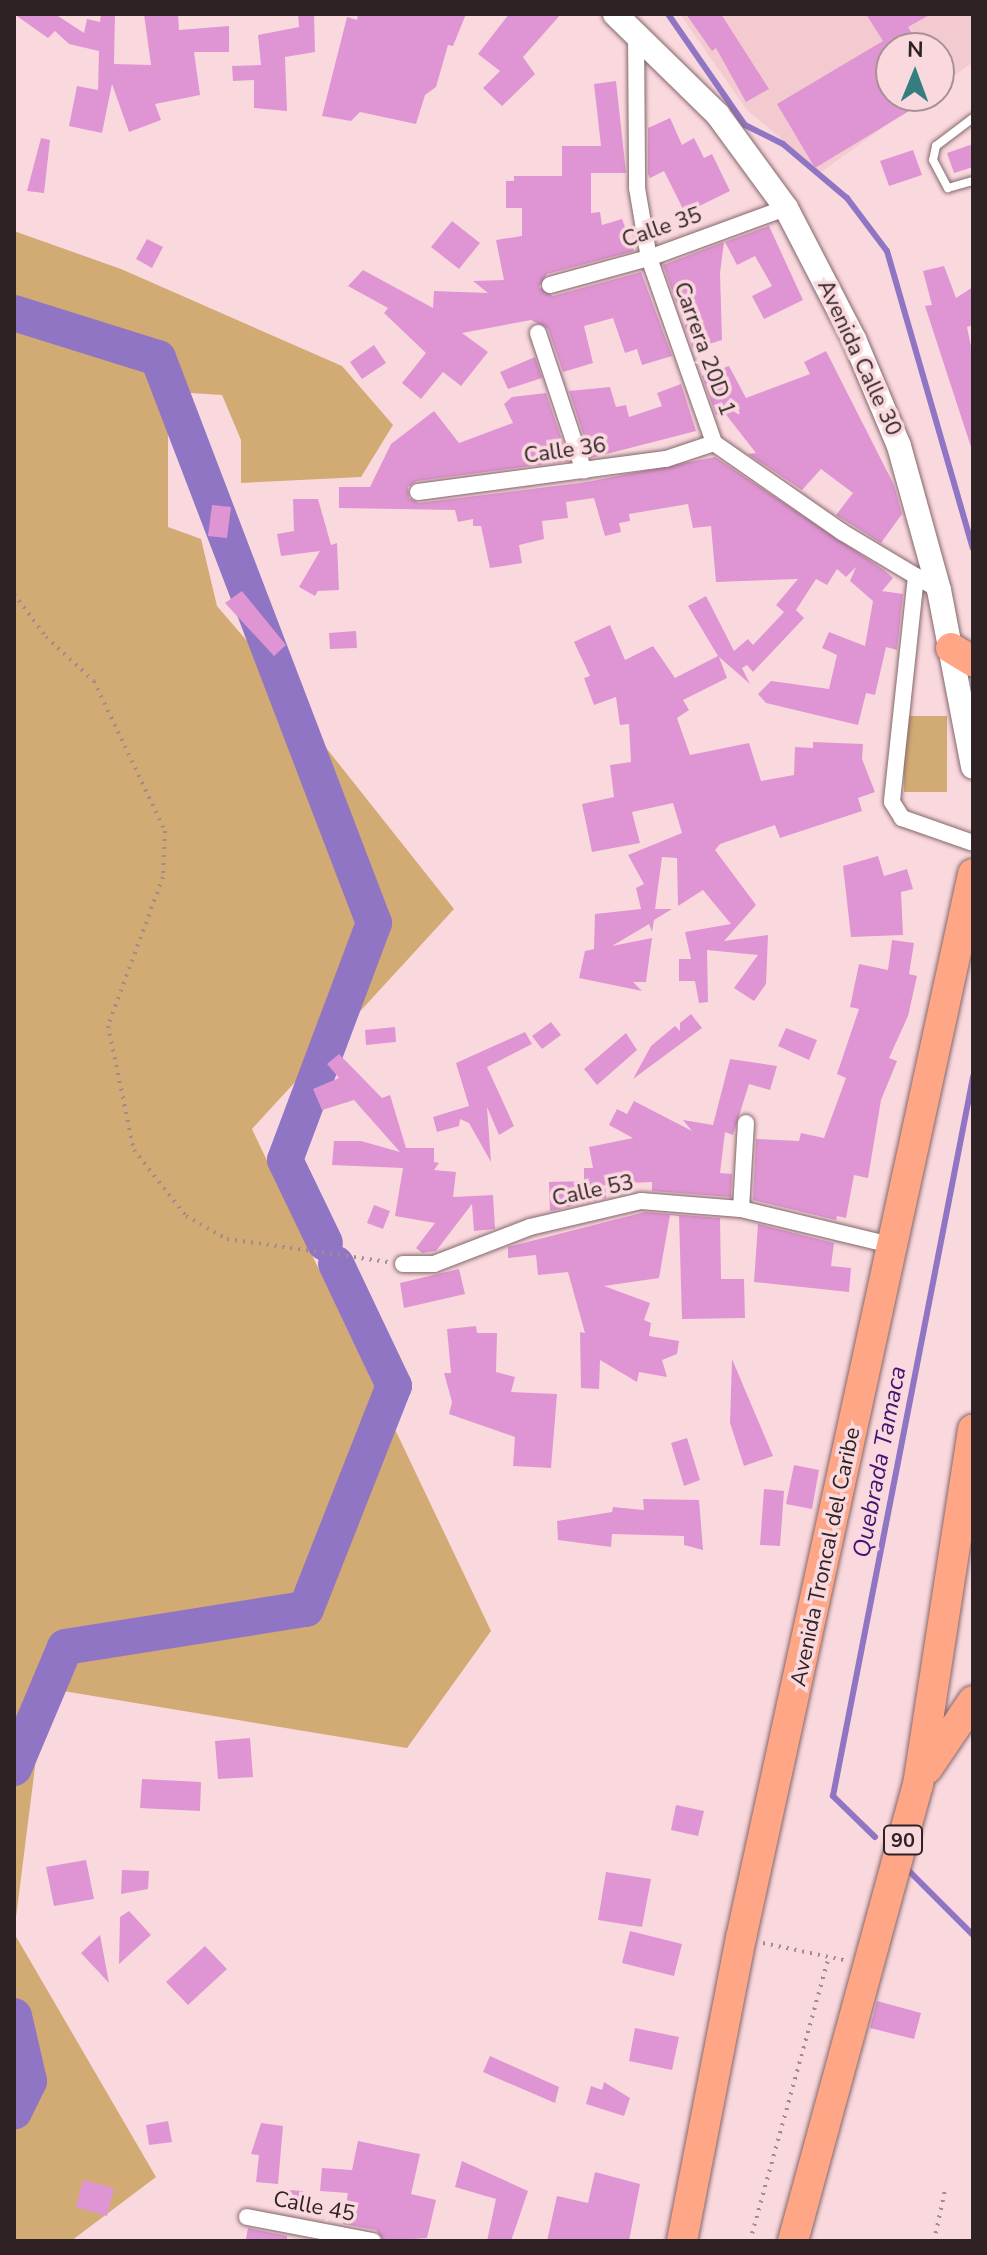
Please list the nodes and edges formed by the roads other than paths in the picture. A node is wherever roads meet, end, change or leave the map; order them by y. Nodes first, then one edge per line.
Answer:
1 (615, 14) edge
2 (636, 30) junction
3 (973, 118) edge
4 (973, 181) edge
5 (786, 208) junction
6 (649, 258) junction
7 (550, 285) dead end
8 (538, 333) dead end
9 (714, 443) junction
10 (584, 471) junction
11 (418, 492) dead end
12 (916, 576) junction
13 (939, 590) junction
14 (962, 654) edge
15 (973, 767) edge
16 (973, 843) edge
17 (973, 874) edge
18 (746, 1123) dead end
19 (741, 1209) junction
20 (891, 1245) junction
21 (403, 1264) road end
22 (973, 1429) edge
23 (973, 1701) edge
24 (918, 1785) junction
25 (247, 2217) dead end
26 (373, 2241) edge
27 (682, 2241) edge
28 (793, 2241) edge

1 - 2 main road, Avenida Calle 30
2 - 5 main road, Avenida Calle 30
2 - 6 street, Carrera 20D 1
3 - 4 lane
5 - 6 street, Calle 35
5 - 13 main road, Avenida Calle 30
6 - 7 street, Calle 35
6 - 9 street, Carrera 20D 1
8 - 10 street
9 - 10 street, Calle 36
9 - 12 street, Carrera 20D 1
10 - 11 street, Calle 36
12 - 13 street, Carrera 20D 1
12 - 16 street
13 - 14 main road, Avenida Calle 30
14 - 15 main road, Avenida Calle 30
17 - 20 highway, Avenida Troncal del Caribe
18 - 19 street
19 - 20 street, Calle 53
19 - 21 street, Calle 53
20 - 27 highway, Avenida Troncal del Caribe
22 - 24 highway, 90
23 - 24 highway
24 - 28 highway, 90
25 - 26 street, Calle 45

